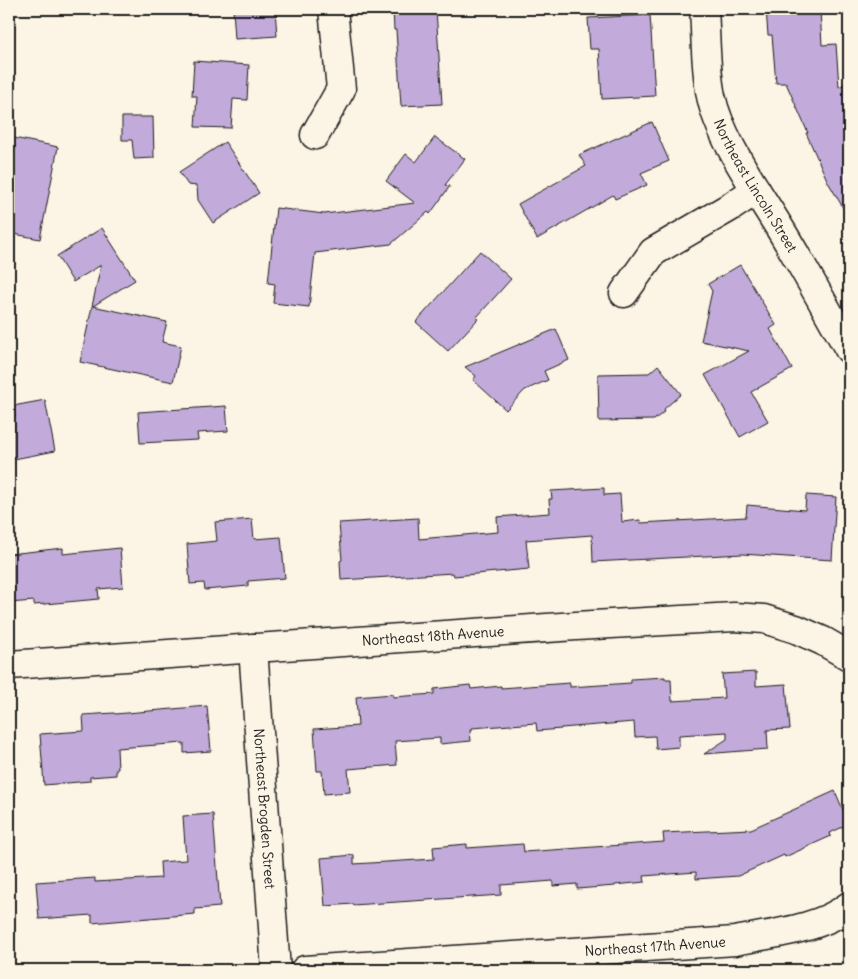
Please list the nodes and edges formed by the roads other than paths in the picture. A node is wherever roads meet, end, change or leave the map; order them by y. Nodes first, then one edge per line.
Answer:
1 (334, 9) edge
2 (704, 9) edge
3 (315, 135) dead end
4 (756, 190) junction
5 (624, 293) dead end
6 (849, 348) edge
7 (254, 648) junction
8 (849, 656) edge
9 (9, 665) edge
10 (849, 906) edge
11 (276, 970) edge
12 (305, 970) edge

1 - 3 street
2 - 4 street, Northeast Lincoln Street
4 - 5 street
4 - 6 street, Northeast Lincoln Street
7 - 8 street, Northeast 18th Avenue
7 - 9 street, Northeast 18th Avenue
7 - 11 street, Northeast Brogden Street
10 - 12 street, Northeast 17th Avenue

